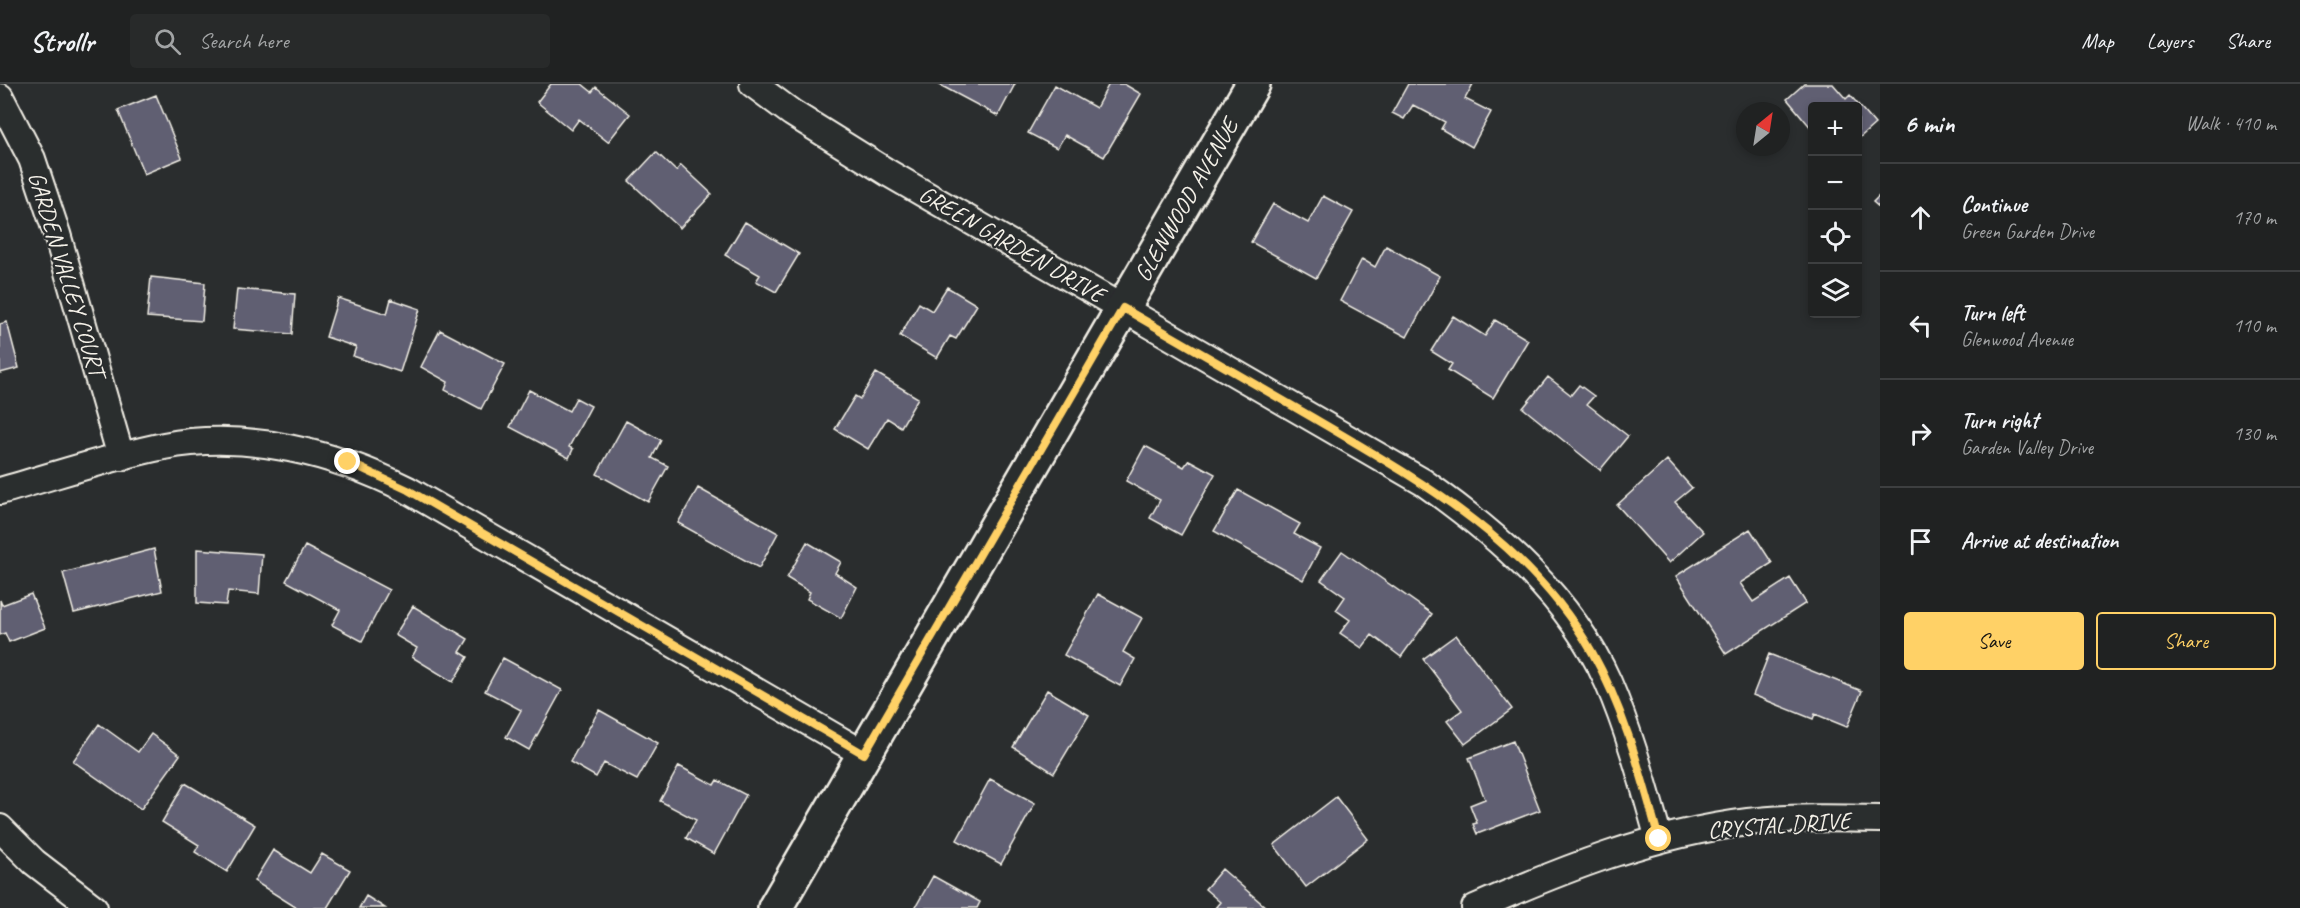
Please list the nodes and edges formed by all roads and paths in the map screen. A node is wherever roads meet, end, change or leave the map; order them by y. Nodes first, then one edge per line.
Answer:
1 (753, 84) edge
2 (1253, 84) edge
3 (0, 97) edge
4 (1123, 308) junction
5 (122, 457) junction
6 (0, 491) edge
7 (864, 754) junction
8 (1880, 819) edge
9 (0, 828) edge
10 (1659, 839) junction
11 (94, 908) edge
12 (775, 908) edge
13 (1475, 908) edge

1 - 4 street, GREEN GARDEN DRIVE
2 - 4 street, GLENWOOD AVENUE
3 - 5 street, GARDEN VALLEY COURT
4 - 7 street, GLENWOOD AVENUE
4 - 10 street, GREEN GARDEN DRIVE
5 - 6 street
5 - 7 street
7 - 12 street, GLENWOOD AVENUE
8 - 10 street, CRYSTAL DRIVE
9 - 11 street
10 - 13 street, CRYSTAL DRIVE

